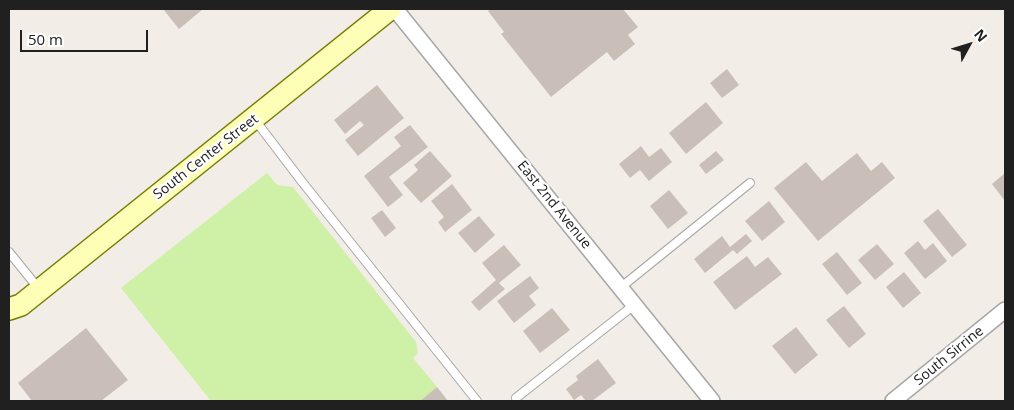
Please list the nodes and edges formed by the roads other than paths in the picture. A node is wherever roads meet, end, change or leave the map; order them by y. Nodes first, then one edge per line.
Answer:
1 (390, 9) edge
2 (395, 9) edge
3 (254, 119) junction
4 (750, 183) dead end
5 (9, 252) edge
6 (620, 288) junction
7 (39, 290) junction
8 (634, 305) junction
9 (15, 307) edge
10 (1005, 310) edge
11 (9, 326) edge
12 (516, 398) dead end
13 (477, 401) edge
14 (712, 401) edge
15 (893, 401) edge

1 - 3 street, South Center Street
2 - 6 street, East 2nd Avenue
3 - 7 street, South Center Street
3 - 13 lane
4 - 6 lane
5 - 7 lane
6 - 8 street, East 2nd Avenue
7 - 9 street, South Center Street
8 - 12 lane
8 - 14 street, East 2nd Avenue
9 - 11 street, South Center Street
10 - 15 street, South Sirrine

